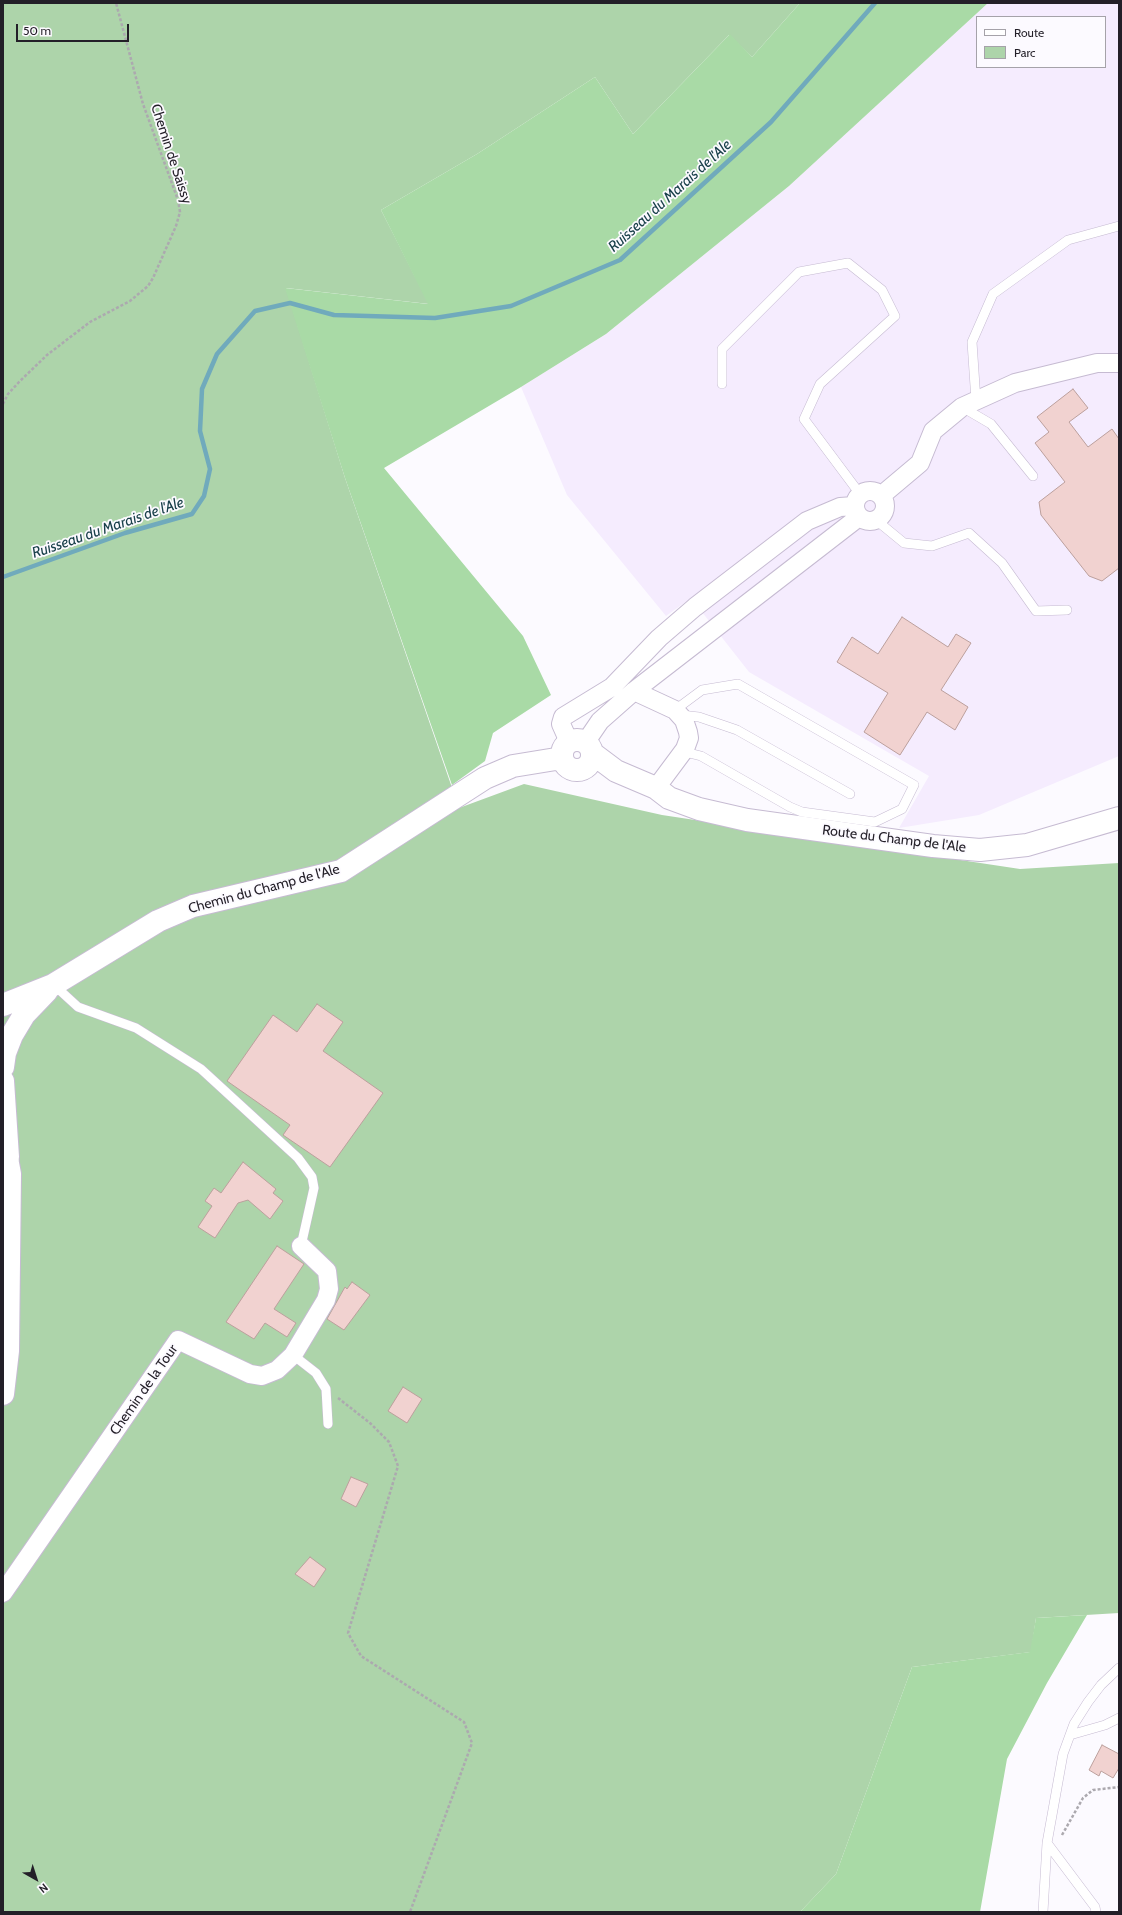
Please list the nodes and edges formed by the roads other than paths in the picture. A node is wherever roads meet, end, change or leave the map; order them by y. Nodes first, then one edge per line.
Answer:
1 (1119, 226) edge
2 (1119, 363) edge
3 (722, 384) dead end
4 (969, 404) junction
5 (1033, 476) dead end
6 (882, 495) junction
7 (862, 509) junction
8 (1067, 610) dead end
9 (634, 691) junction
10 (678, 713) junction
11 (578, 753) junction
12 (682, 754) junction
13 (662, 793) junction
14 (850, 794) dead end
15 (1119, 818) edge
16 (53, 985) junction
17 (3, 1005) edge
18 (24, 1015) junction
19 (3, 1024) edge
20 (3, 1067) edge
21 (3, 1081) edge
22 (3, 1137) edge
23 (10, 1174) junction
24 (301, 1246) joint
25 (293, 1355) junction
26 (3, 1394) edge
27 (328, 1424) dead end
28 (3, 1594) edge
29 (1119, 1668) edge
30 (1119, 1718) edge
31 (1070, 1735) junction
32 (1047, 1843) junction
33 (1043, 1912) edge
34 (1096, 1912) edge

1 - 4 lane
2 - 4 street
3 - 7 lane
4 - 5 lane
4 - 6 street
6 - 7 street
6 - 7 street
7 - 8 lane
7 - 9 street
7 - 11 street
9 - 10 street
9 - 11 street
10 - 12 street
10 - 12 lane
10 - 14 lane
11 - 13 street, Route du Champ de l'Ale
11 - 16 street, Chemin du Champ de l'Ale
12 - 13 street
13 - 15 street, Route du Champ de l'Ale
16 - 17 street
16 - 18 street
16 - 24 lane
18 - 19 street
18 - 20 street
21 - 23 street
22 - 23 street
23 - 26 street
24 - 25 street, Chemin de la Tour
25 - 27 lane
25 - 28 street, Chemin de la Tour
29 - 31 lane
30 - 31 lane
31 - 32 lane
32 - 33 lane
32 - 34 lane

